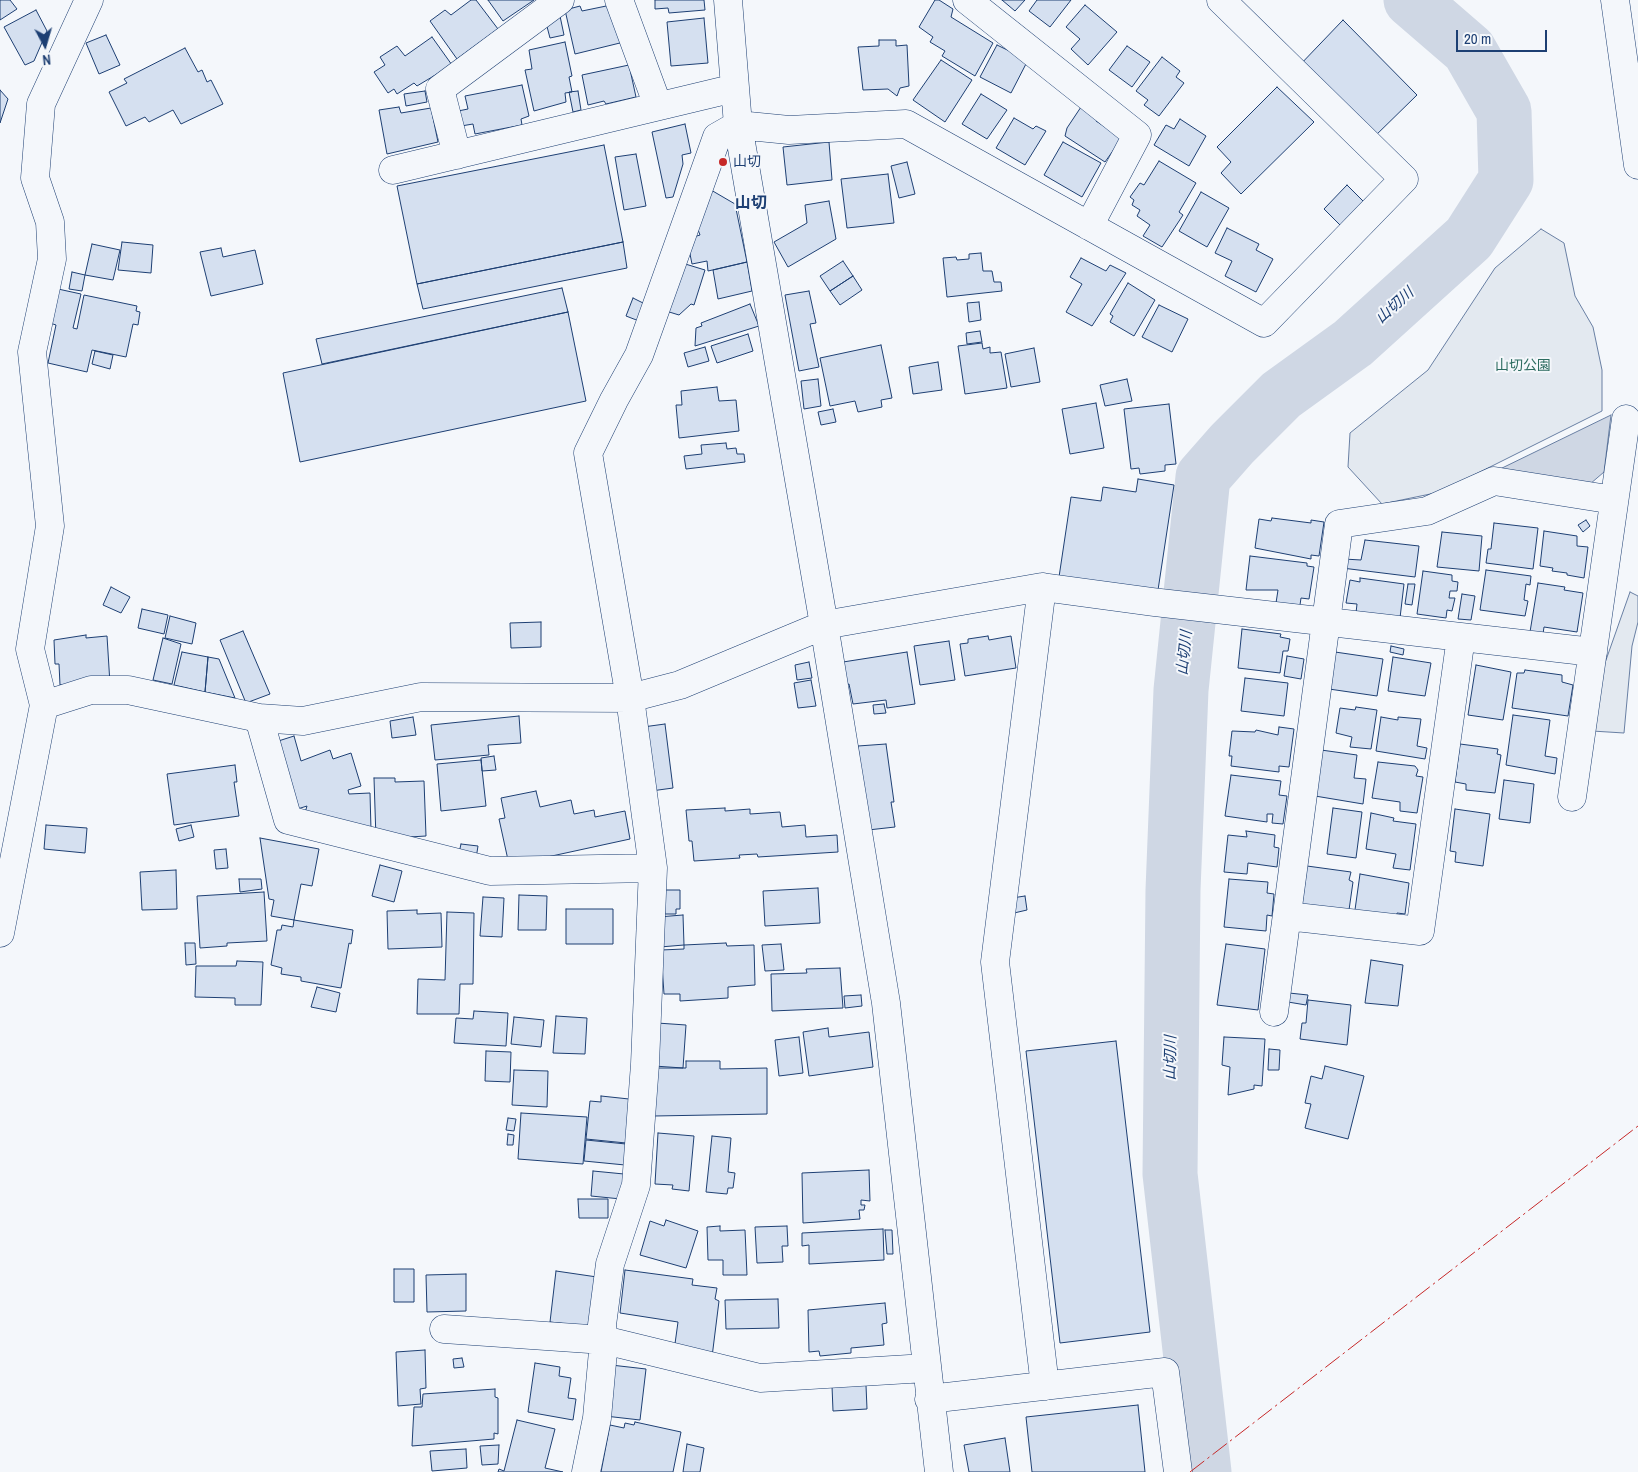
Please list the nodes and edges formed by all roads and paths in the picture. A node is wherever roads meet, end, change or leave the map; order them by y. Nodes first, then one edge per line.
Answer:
1 (90, 0) edge
2 (560, 0) edge
3 (620, 0) edge
4 (728, 0) edge
5 (967, 0) edge
6 (1221, 0) edge
7 (1615, 0) edge
8 (735, 88) junction
9 (658, 106) junction
10 (738, 125) junction
11 (457, 154) junction
12 (1638, 165) edge
13 (393, 170) dead end
14 (1088, 226) junction
15 (1626, 419) dead end
16 (1614, 500) junction
17 (1042, 587) junction
18 (1326, 621) junction
19 (824, 625) junction
20 (1461, 637) junction
21 (1593, 652) junction
22 (630, 698) junction
23 (44, 705) junction
24 (259, 718) junction
25 (1572, 797) dead end
26 (653, 868) junction
27 (1287, 916) junction
28 (0, 934) edge
29 (1274, 1012) dead end
30 (444, 1329) dead end
31 (604, 1340) junction
32 (926, 1368) junction
33 (1045, 1386) junction
34 (929, 1399) junction
35 (586, 1472) edge
36 (939, 1472) edge
37 (1178, 1472) edge

1 - 23 main road
2 - 11 main road
3 - 9 main road
4 - 8 main road
5 - 14 main road
6 - 14 main road
7 - 12 main road
8 - 9 main road
8 - 10 main road
9 - 11 main road
10 - 14 main road
10 - 19 main road
10 - 22 main road
11 - 13 main road
15 - 16 main road
16 - 18 main road
16 - 21 main road
17 - 18 main road
17 - 19 main road
17 - 33 main road
18 - 20 main road
18 - 27 main road
19 - 22 main road
19 - 32 main road
20 - 21 main road
20 - 27 main road
21 - 25 main road
22 - 24 main road
22 - 26 main road
23 - 24 main road
23 - 28 main road
24 - 26 main road
26 - 31 main road
27 - 29 main road
30 - 31 main road
31 - 32 main road
31 - 35 main road
32 - 34 main road
33 - 34 main road
33 - 37 main road
34 - 36 main road

